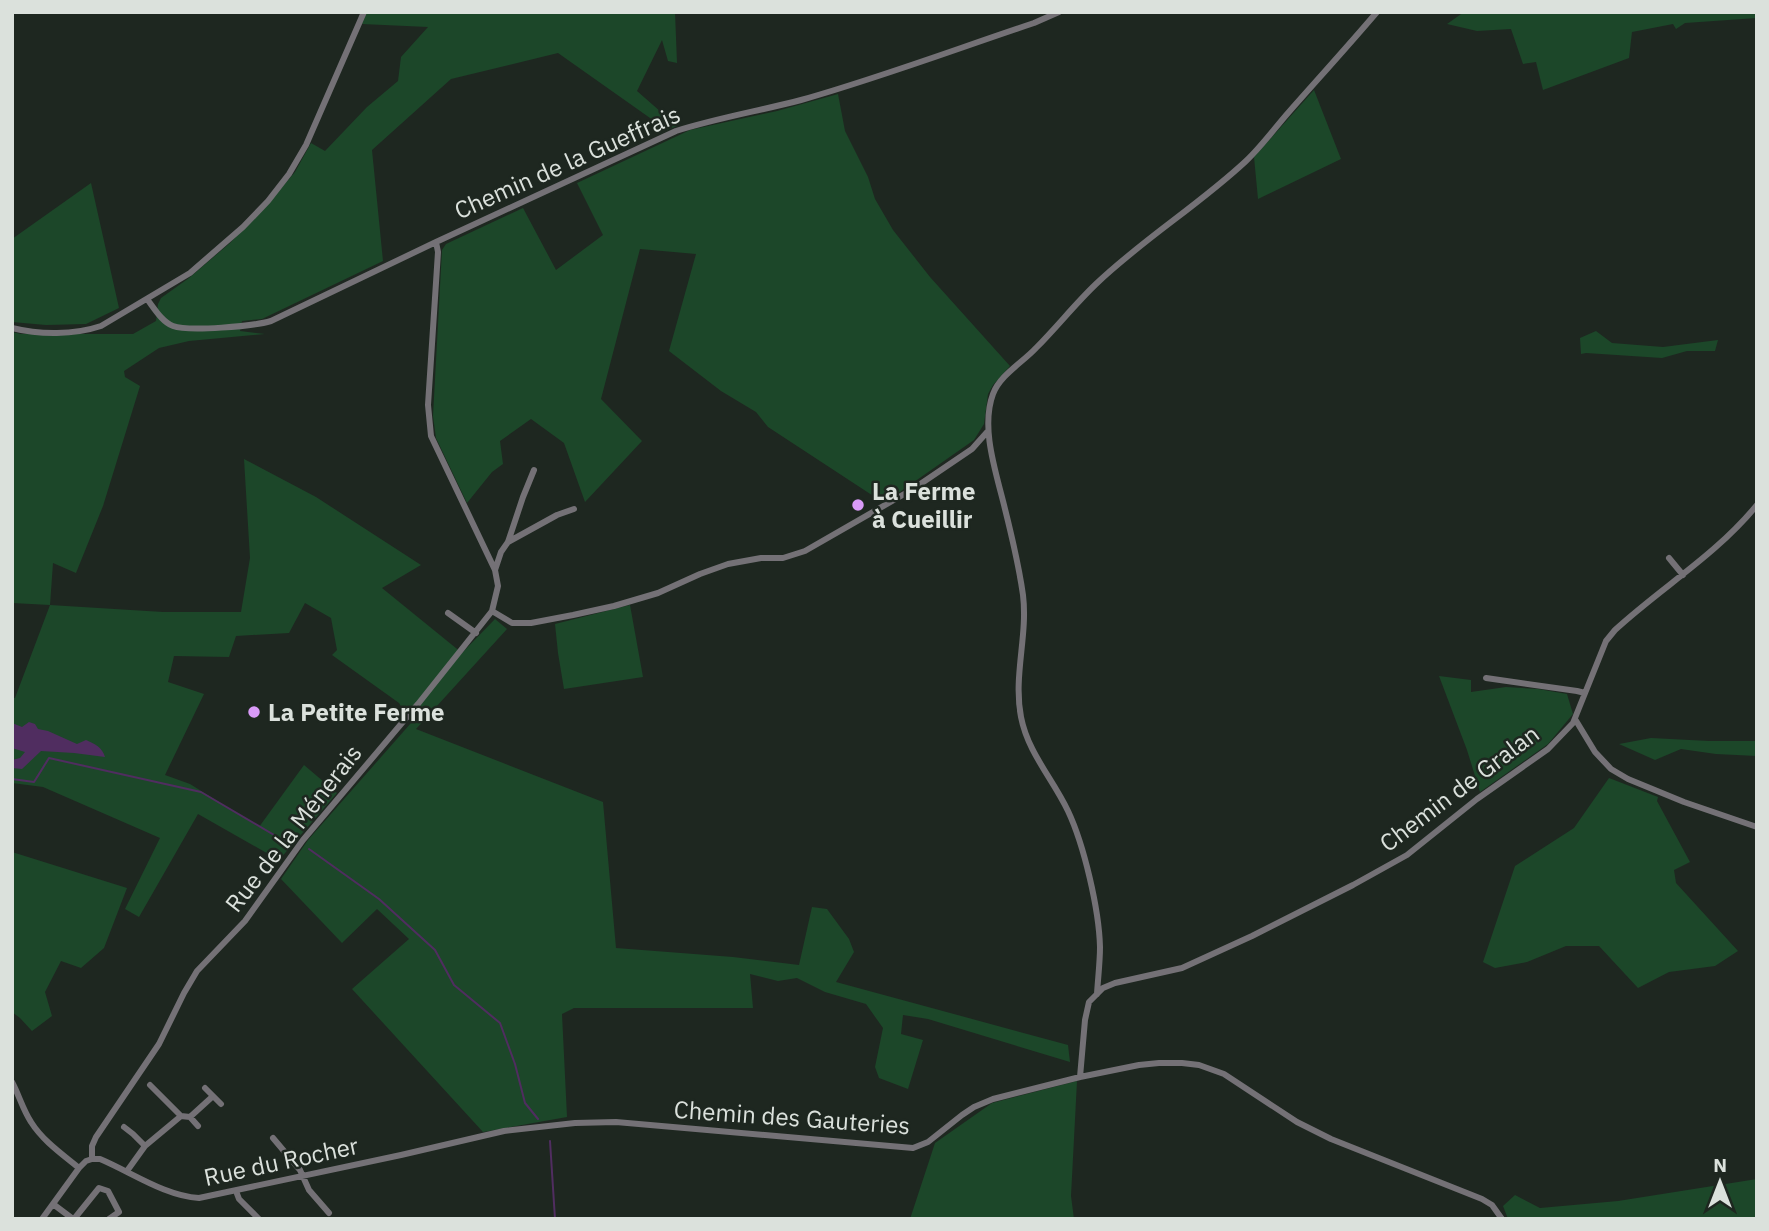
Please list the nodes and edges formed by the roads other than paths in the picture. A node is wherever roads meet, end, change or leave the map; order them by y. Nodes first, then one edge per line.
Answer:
1 (364, 12) edge
2 (1059, 12) edge
3 (1377, 12) edge
4 (436, 242) junction
5 (147, 299) junction
6 (12, 328) edge
7 (988, 430) junction
8 (534, 470) dead end
9 (1757, 505) edge
10 (574, 509) dead end
11 (508, 542) junction
12 (486, 551) junction
13 (501, 552) junction
14 (1669, 558) dead end
15 (495, 570) junction
16 (1683, 575) junction
17 (492, 611) junction
18 (448, 612) dead end
19 (476, 633) junction
20 (1486, 678) dead end
21 (1585, 693) junction
22 (1575, 719) junction
23 (1757, 827) edge
24 (1097, 994) junction
25 (1080, 1077) junction
26 (12, 1082) edge
27 (150, 1085) dead end
28 (205, 1087) dead end
29 (212, 1097) junction
30 (221, 1104) dead end
31 (181, 1116) junction
32 (190, 1117) junction
33 (198, 1126) dead end
34 (124, 1127) dead end
35 (273, 1138) dead end
36 (145, 1146) junction
37 (401, 1155) joint
38 (92, 1159) junction
39 (79, 1168) junction
40 (127, 1171) junction
41 (303, 1177) junction
42 (236, 1191) junction
43 (53, 1204) junction
44 (329, 1213) dead end
45 (42, 1219) edge
46 (74, 1219) edge
47 (109, 1219) edge
48 (259, 1219) edge
49 (1502, 1219) edge

1 - 5 street
2 - 4 street, Chemin de la Gueffrais
3 - 7 street
4 - 5 street, Chemin de la Gueffrais
4 - 12 street, Rue de la Ménerais
5 - 6 street
7 - 17 street
7 - 24 street
8 - 11 street
9 - 16 street, Chemin de Gralan
10 - 11 street
11 - 13 street
12 - 13 street
12 - 15 street, Rue de la Ménerais
13 - 15 street
14 - 16 street
15 - 17 street, Rue de la Ménerais
16 - 21 street, Chemin de Gralan
17 - 19 street, Rue de la Ménerais
18 - 19 street
19 - 38 street, Rue de la Ménerais
20 - 21 street
21 - 22 street, Chemin de Gralan
22 - 23 street
22 - 24 street, Chemin de Gralan
24 - 25 street
25 - 37 street, Chemin des Gauteries
25 - 49 street, Chemin des Gauteries
26 - 39 street
27 - 31 street
28 - 29 street
29 - 30 street
29 - 32 street
31 - 32 street
31 - 36 street
32 - 33 street
34 - 36 street
35 - 41 street
36 - 40 street
37 - 41 street, Rue du Rocher
38 - 39 street
38 - 40 street, Rue du Rocher
39 - 43 street
40 - 42 street, Rue du Rocher
41 - 42 street, Rue du Rocher
41 - 44 street
42 - 48 street
43 - 45 street
43 - 46 street
46 - 47 street

